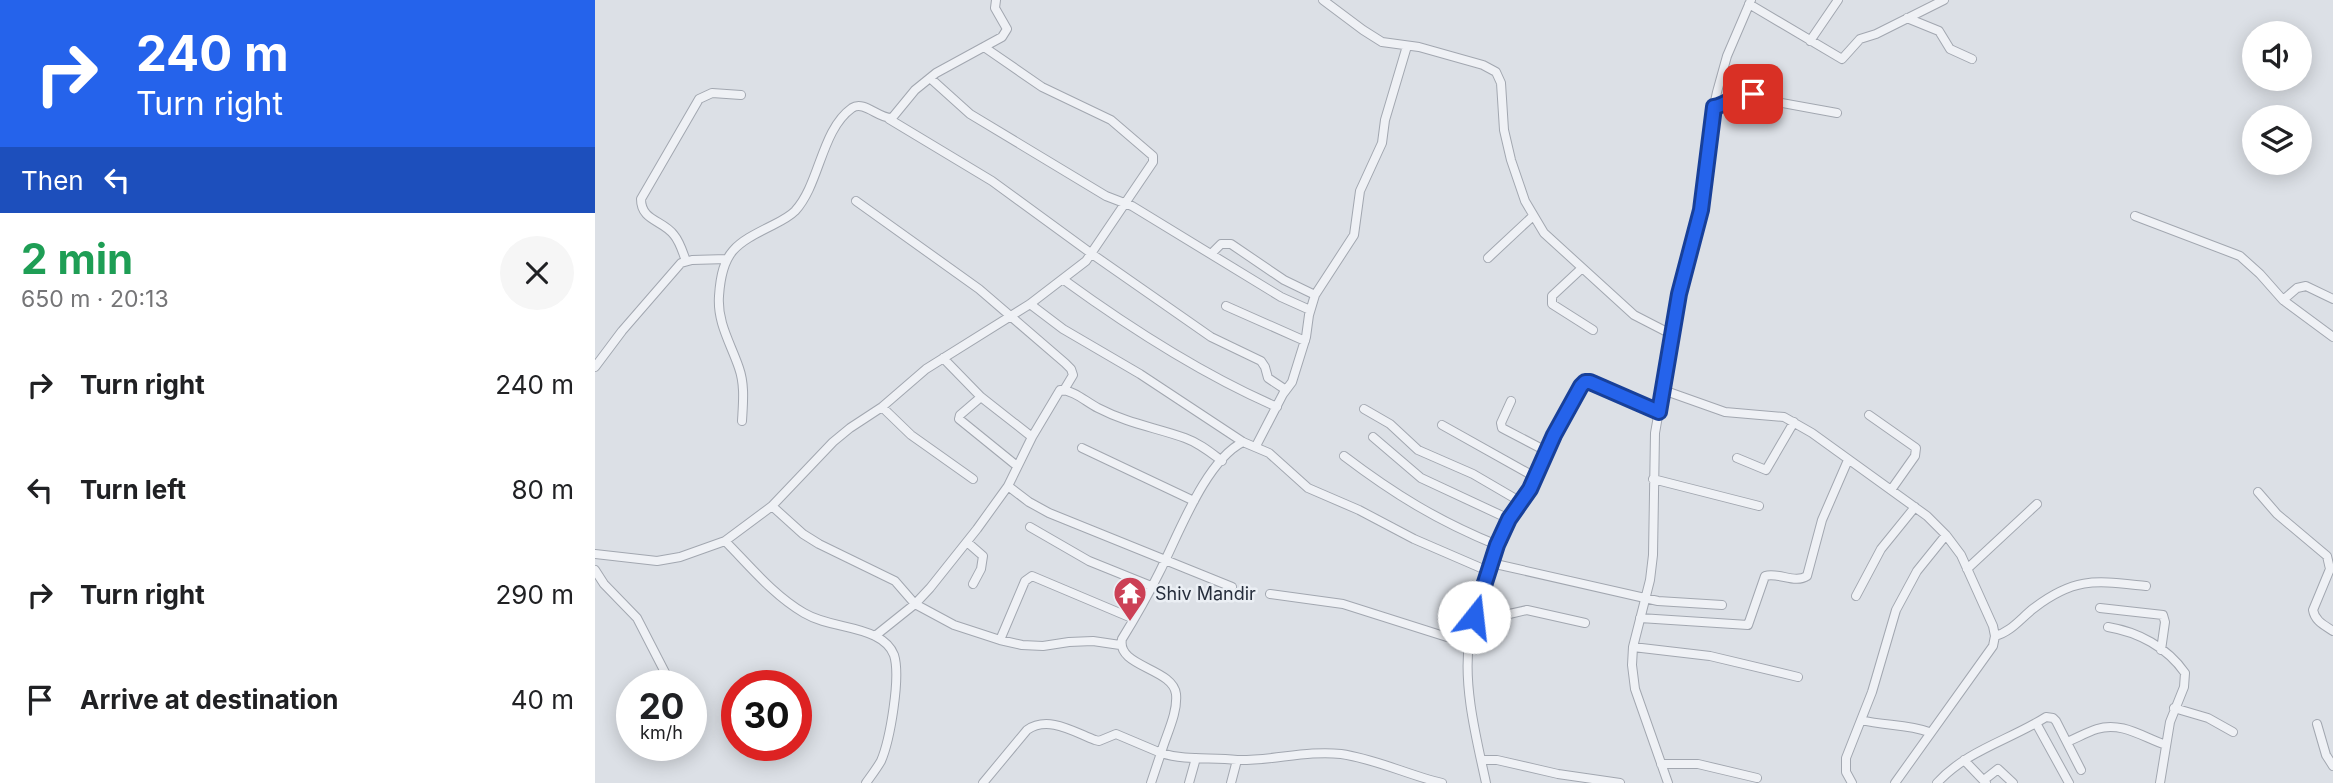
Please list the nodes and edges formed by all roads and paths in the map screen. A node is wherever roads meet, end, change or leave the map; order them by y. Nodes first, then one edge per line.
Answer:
1 (996, 0) edge
2 (1323, 0) edge
3 (1838, 0) edge
4 (1944, 0) edge
5 (1750, 2) edge
6 (1907, 18) junction
7 (1810, 41) junction
8 (1407, 46) junction
9 (984, 47) junction
10 (1972, 59) dead end
11 (930, 78) junction
12 (741, 95) dead end
13 (1714, 107) junction
14 (1837, 113) dead end
15 (889, 119) junction
16 (856, 201) dead end
17 (1126, 204) junction
18 (1533, 216) junction
19 (2135, 216) dead end
20 (1092, 254) junction
21 (1211, 254) junction
22 (1488, 258) dead end
23 (727, 259) junction
24 (687, 261) junction
25 (1581, 269) junction
26 (1064, 280) junction
27 (1315, 295) junction
28 (2333, 299) edge
29 (2283, 300) junction
30 (1030, 304) junction
31 (1226, 306) dead end
32 (1310, 310) junction
33 (1012, 315) junction
34 (1593, 330) dead end
35 (1672, 337) junction
36 (2333, 337) edge
37 (1305, 341) junction
38 (943, 358) junction
39 (595, 367) edge
40 (1064, 390) junction
41 (1286, 390) junction
42 (1663, 390) junction
43 (981, 397) junction
44 (1511, 401) dead end
45 (882, 407) junction
46 (1277, 407) junction
47 (1364, 408) dead end
48 (1659, 412) junction
49 (1869, 415) dead end
50 (742, 421) dead end
51 (1794, 422) junction
52 (1442, 425) dead end
53 (1032, 437) junction
54 (1373, 437) dead end
55 (1243, 442) junction
56 (1256, 446) junction
57 (1082, 448) dead end
58 (1546, 452) junction
59 (1344, 456) dead end
60 (1737, 458) dead end
61 (1848, 460) junction
62 (1222, 461) junction
63 (1017, 466) junction
64 (1535, 477) junction
65 (973, 479) dead end
66 (1653, 479) junction
67 (1008, 486) junction
68 (1891, 490) junction
69 (2258, 492) dead end
70 (1194, 501) junction
71 (1521, 502) junction
72 (2037, 503) dead end
73 (772, 506) junction
74 (1759, 506) dead end
75 (1915, 507) junction
76 (1509, 519) junction
77 (1030, 527) dead end
78 (1946, 535) junction
79 (725, 541) junction
80 (967, 542) junction
81 (1497, 545) junction
82 (595, 554) edge
83 (1165, 559) junction
84 (1489, 567) junction
85 (1967, 569) junction
86 (595, 570) edge
87 (973, 584) dead end
88 (1151, 586) junction
89 (2146, 586) dead end
90 (1231, 587) dead end
91 (1270, 594) dead end
92 (1856, 596) dead end
93 (1646, 598) junction
94 (915, 604) junction
95 (1722, 605) dead end
96 (1477, 608) junction
97 (2100, 608) dead end
98 (1640, 618) junction
99 (1134, 619) junction
100 (1584, 623) dead end
101 (2108, 627) dead end
102 (2333, 631) edge
103 (875, 636) junction
104 (1995, 636) junction
105 (1000, 640) junction
106 (1469, 644) junction
107 (1120, 645) junction
108 (1633, 647) junction
109 (2161, 650) junction
110 (664, 670) edge
111 (1797, 677) dead end
112 (2175, 708) junction
113 (1861, 720) junction
114 (2036, 723) junction
115 (2317, 724) dead end
116 (1929, 732) junction
117 (2233, 732) dead end
118 (2067, 742) junction
119 (2166, 745) junction
120 (1161, 753) junction
121 (1196, 758) junction
122 (1237, 760) junction
123 (1481, 760) junction
124 (1964, 760) junction
125 (1661, 764) junction
126 (2333, 766) edge
127 (2081, 770) dead end
128 (1757, 778) dead end
129 (1985, 781) edge
130 (866, 783) edge
131 (983, 783) edge
132 (1151, 783) edge
133 (1189, 783) edge
134 (1231, 783) edge
135 (1442, 783) edge
136 (1486, 783) edge
137 (1620, 783) edge
138 (1668, 783) edge
139 (1852, 783) edge
140 (1895, 783) edge
141 (1937, 783) edge
142 (2013, 783) edge
143 (2069, 783) edge
144 (2160, 783) edge

1 - 9 street
2 - 8 street
3 - 7 street
4 - 6 street
5 - 7 street
5 - 13 street
6 - 7 street
6 - 10 street
8 - 18 street
8 - 27 street
9 - 11 street
9 - 17 street
11 - 15 street
11 - 17 street
12 - 24 street
13 - 14 street
13 - 35 street
15 - 20 street
15 - 23 street
16 - 33 street
17 - 20 street
17 - 21 street
18 - 22 street
18 - 25 street
19 - 29 street
20 - 26 street
20 - 41 street
21 - 27 street
21 - 32 street
23 - 24 street
23 - 50 street
24 - 39 street
25 - 34 street
25 - 35 street
26 - 30 street
26 - 46 street
27 - 32 street
28 - 29 street
29 - 36 street
30 - 33 street
30 - 55 street
31 - 37 street
32 - 37 street
33 - 38 street
33 - 40 street
35 - 42 street
37 - 41 street
38 - 43 street
38 - 45 street
40 - 53 street
40 - 62 street
41 - 46 street
42 - 48 street
42 - 51 street
43 - 53 street
43 - 63 street
44 - 58 street
45 - 65 street
45 - 73 street
46 - 56 street
47 - 71 street
48 - 58 street
48 - 66 street
49 - 68 street
51 - 60 street
51 - 61 street
52 - 64 street
53 - 63 street
54 - 76 street
55 - 56 street
55 - 62 street
56 - 84 street
57 - 70 street
58 - 64 street
59 - 81 street
61 - 68 street
61 - 98 street
62 - 70 street
63 - 67 street
64 - 71 street
66 - 74 street
66 - 93 street
67 - 80 street
67 - 83 street
68 - 75 street
69 - 102 street
70 - 83 street
71 - 76 street
72 - 85 street
73 - 79 street
73 - 94 street
75 - 78 street
75 - 92 street
76 - 81 street
77 - 88 street
78 - 85 street
78 - 113 street
79 - 82 street
79 - 103 street
80 - 87 street
80 - 94 street
81 - 84 street
83 - 88 street
83 - 90 street
84 - 93 street
84 - 96 street
85 - 104 street
86 - 110 street
88 - 99 street
89 - 104 street
91 - 106 street
93 - 95 street
93 - 98 street
94 - 103 street
94 - 105 street
96 - 100 street
96 - 106 street
97 - 109 street
98 - 108 street
99 - 105 street
99 - 107 street
101 - 109 street
103 - 130 street
104 - 116 street
105 - 107 street
106 - 123 street
107 - 120 street
108 - 111 street
108 - 125 street
109 - 112 street
112 - 117 street
112 - 119 street
113 - 116 street
113 - 139 street
114 - 118 street
114 - 124 street
114 - 143 street
115 - 126 street
116 - 140 street
118 - 119 street
118 - 127 street
119 - 144 street
120 - 121 street
120 - 131 street
120 - 132 street
121 - 122 street
121 - 133 street
122 - 134 street
122 - 135 street
123 - 136 street
123 - 137 street
124 - 129 street
124 - 141 street
125 - 128 street
125 - 138 street
129 - 142 street

